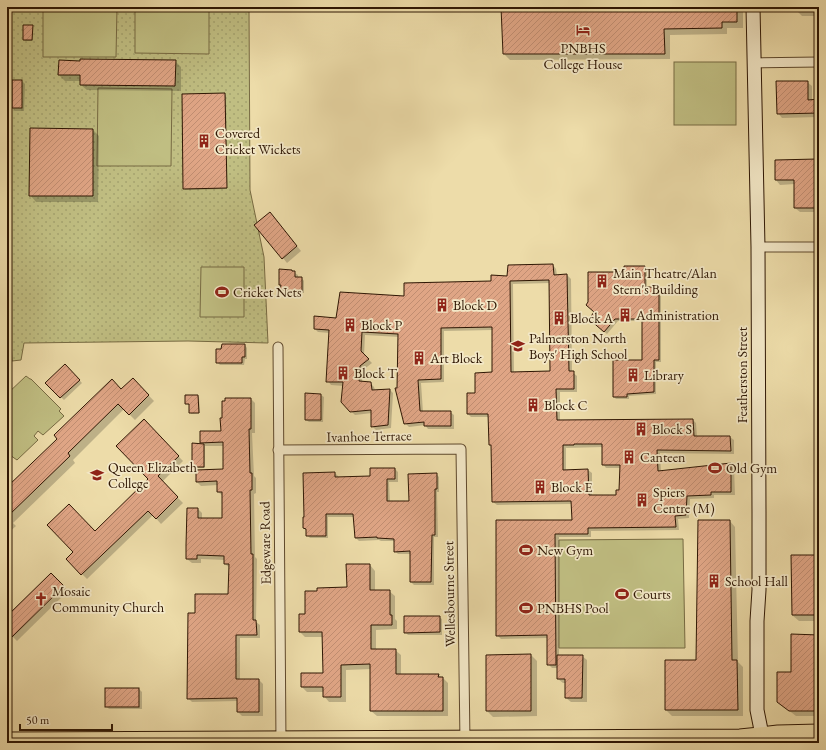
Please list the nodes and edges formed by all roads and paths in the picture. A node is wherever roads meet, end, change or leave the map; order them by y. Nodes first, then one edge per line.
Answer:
1 (753, 7) edge
2 (819, 62) edge
3 (753, 63) junction
4 (758, 247) junction
5 (819, 247) edge
6 (278, 347) dead end
7 (461, 449) joint
8 (278, 450) junction
9 (819, 733) edge
10 (762, 739) edge
11 (7, 741) edge
12 (281, 741) edge
13 (465, 741) edge
14 (96, 742) edge

1 - 3 main road, Featherston Street
2 - 3 street
3 - 4 main road, Featherston Street
4 - 5 street
4 - 10 main road, Featherston Street
6 - 8 street, Edgeware Road
7 - 8 street, Ivanhoe Terrace
7 - 13 street, Wellesbourne Street
8 - 12 street, Edgeware Road
9 - 10 highway
10 - 13 highway
11 - 14 highway
12 - 13 highway
12 - 14 highway

